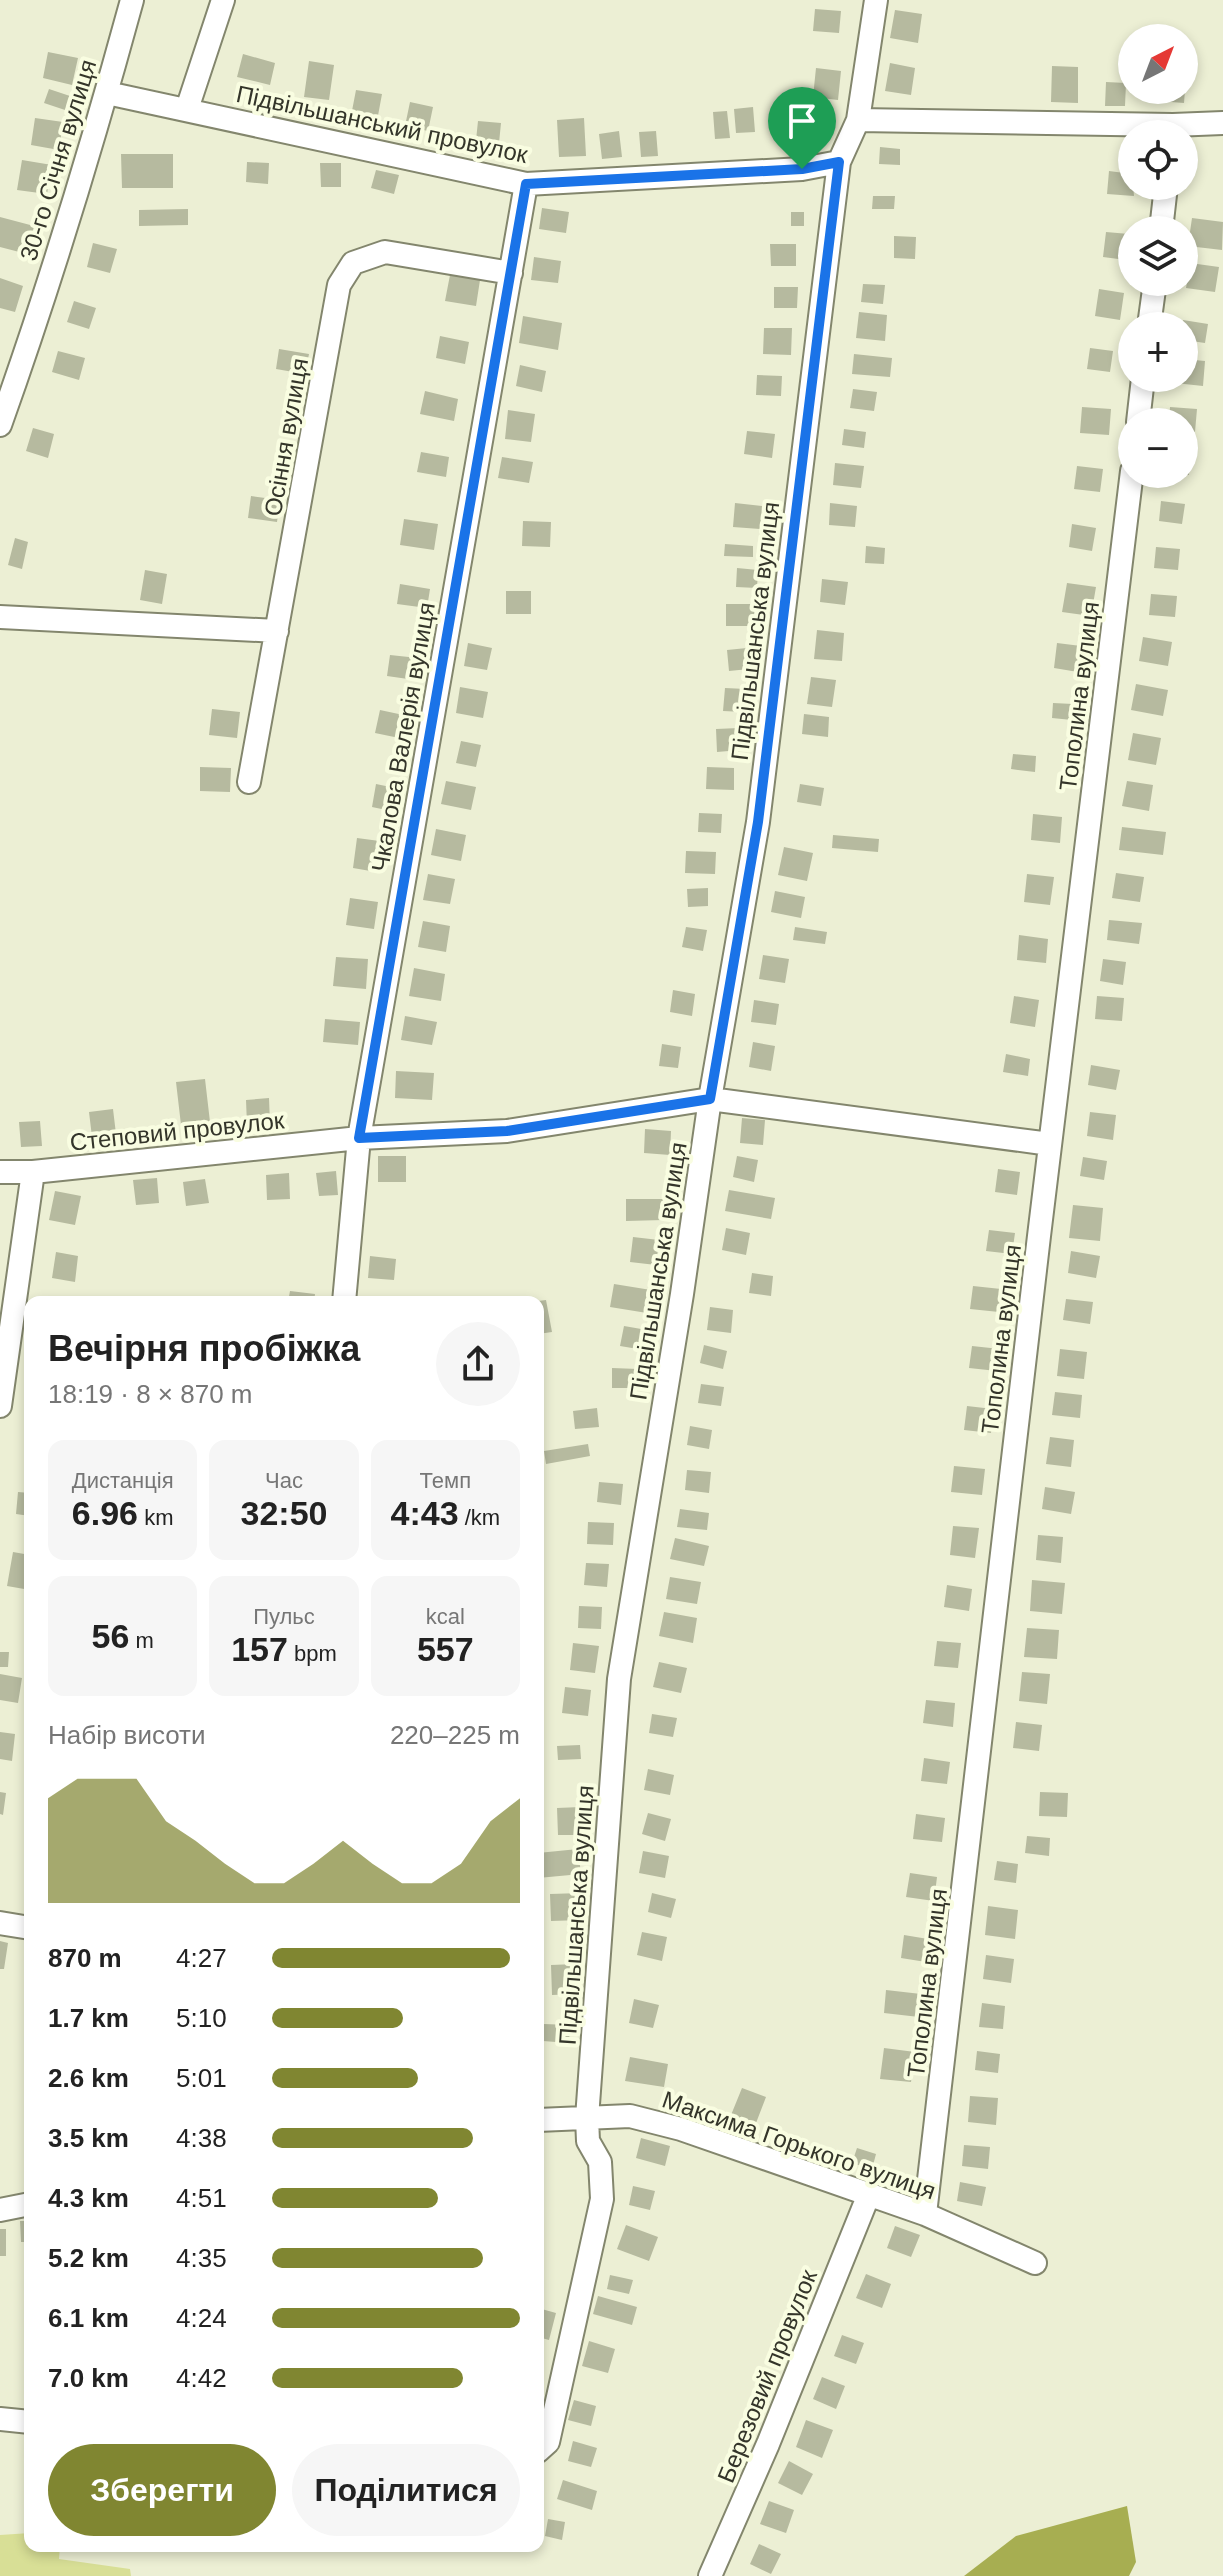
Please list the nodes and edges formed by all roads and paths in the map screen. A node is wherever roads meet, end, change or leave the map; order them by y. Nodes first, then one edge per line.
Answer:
1 (132, 0) edge
2 (223, 0) edge
3 (876, 0) edge
4 (107, 93) junction
5 (187, 109) junction
6 (858, 120) junction
7 (1223, 123) edge
8 (1198, 126) edge
9 (1118, 128) edge
10 (839, 162) junction
11 (526, 184) junction
12 (511, 273) junction
13 (0, 425) edge
14 (1130, 488) edge
15 (0, 617) edge
16 (277, 631) junction
17 (249, 782) dead end
18 (710, 1099) junction
19 (359, 1138) junction
20 (1050, 1144) junction
21 (0, 1172) edge
22 (33, 1172) junction
23 (345, 1296) edge
24 (0, 1406) edge
25 (0, 1923) edge
26 (24, 1927) edge
27 (587, 2118) junction
28 (544, 2120) edge
29 (869, 2194) junction
30 (24, 2205) edge
31 (0, 2210) edge
32 (925, 2214) junction
33 (1035, 2263) dead end
34 (0, 2419) edge
35 (24, 2421) edge
36 (544, 2446) edge
37 (710, 2576) edge

1 - 4 street, 30-го Січня вулиця
2 - 5 street
3 - 6 street, Підвільшанська вулиця
4 - 5 street, Підвільшанський провулок
4 - 13 street, 30-го Січня вулиця
5 - 11 street, Підвільшанський провулок
6 - 9 street
6 - 10 street, Підвільшанська вулиця
7 - 8 street
10 - 11 street, Підвільшанський провулок
10 - 18 street, Підвільшанська вулиця
11 - 12 street, Чкалова Валерія вулиця
12 - 16 street, Осіння вулиця
12 - 19 street, Чкалова Валерія вулиця
14 - 20 street, Тополина вулиця
15 - 16 street
16 - 17 street, Осіння вулиця
18 - 19 street, Степовий провулок
18 - 20 street, Степовий провулок
18 - 27 street, Підвільшанська вулиця
19 - 22 street, Степовий провулок
19 - 23 street, Чкалова Валерія вулиця
20 - 32 street, Тополина вулиця
21 - 22 street, Степовий провулок
22 - 24 street
25 - 26 street
27 - 28 street, Максима Горького вулиця
27 - 29 street, Максима Горького вулиця
27 - 36 street, Підвільшанська вулиця
29 - 32 street, Максима Горького вулиця
29 - 37 street, Березовий провулок
30 - 31 street
32 - 33 street, Максима Горького вулиця
34 - 35 street

